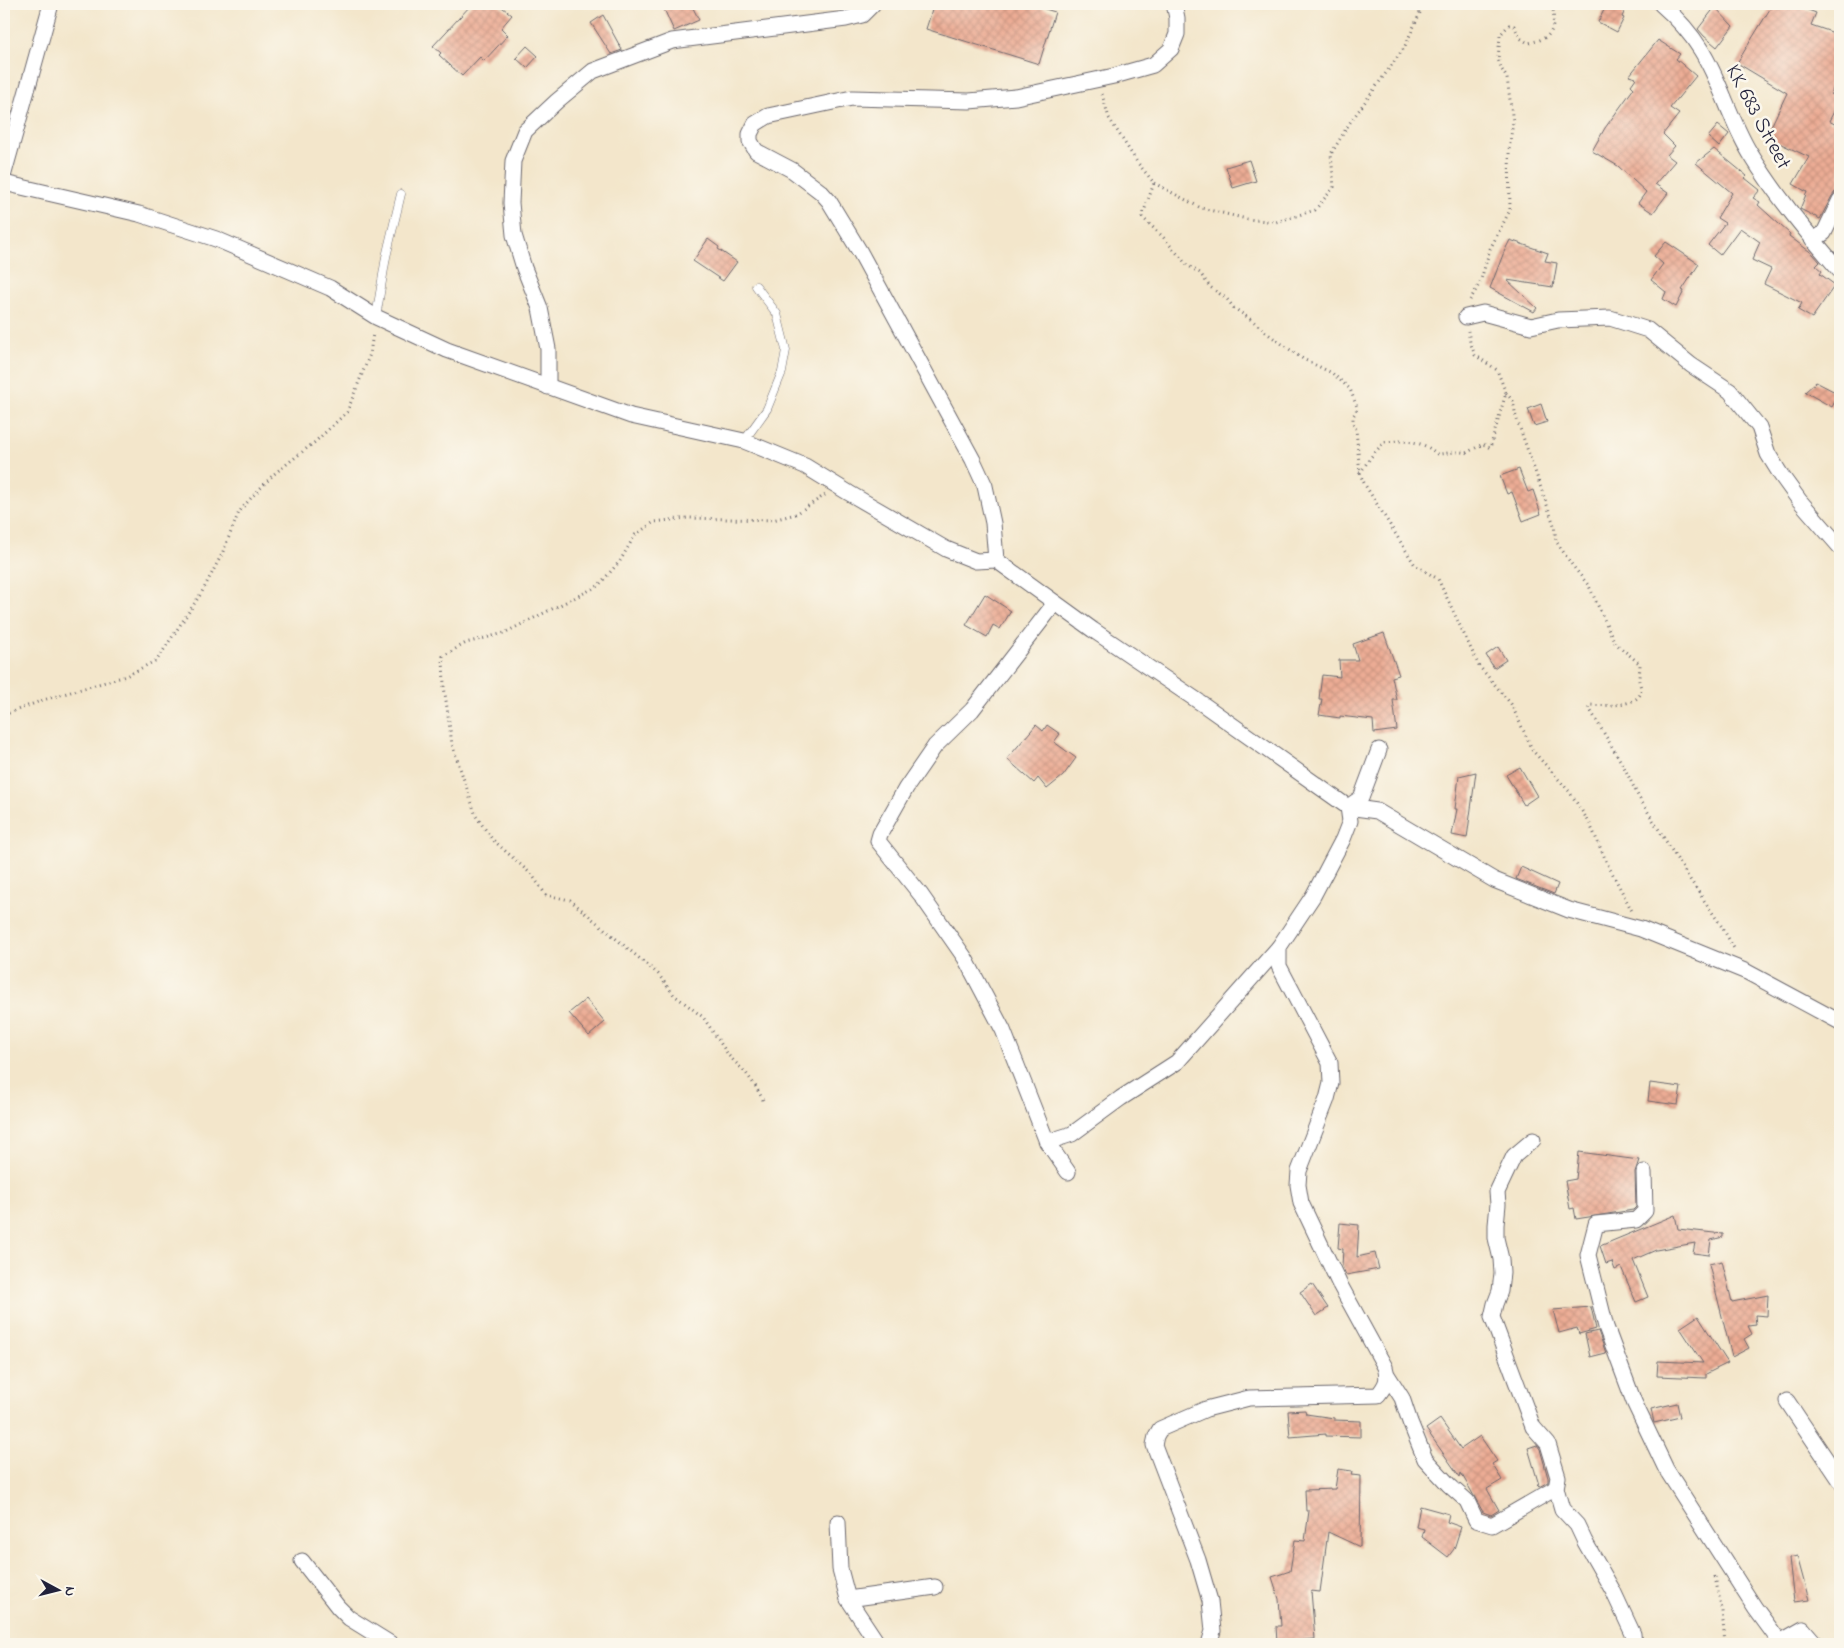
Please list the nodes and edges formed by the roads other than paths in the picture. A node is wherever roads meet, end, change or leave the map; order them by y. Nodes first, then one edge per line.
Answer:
1 (51, 4) edge
2 (873, 4) edge
3 (1174, 4) edge
4 (1661, 4) edge
5 (4, 173) edge
6 (4, 183) edge
7 (401, 194) dead end
8 (1840, 200) edge
9 (1813, 240) junction
10 (1840, 271) edge
11 (756, 286) dead end
12 (376, 317) junction
13 (1466, 317) road end
14 (548, 387) junction
15 (744, 441) junction
16 (1840, 547) edge
17 (996, 560) junction
18 (1055, 603) junction
19 (1378, 750) dead end
20 (1348, 807) junction
21 (1280, 947) junction
22 (1840, 1022) edge
23 (1532, 1140) dead end
24 (1047, 1142) junction
25 (1068, 1172) dead end
26 (1644, 1172) dead end
27 (1388, 1376) junction
28 (1787, 1401) dead end
29 (1840, 1480) edge
30 (1556, 1488) junction
31 (838, 1522) dead end
32 (302, 1561) dead end
33 (936, 1586) dead end
34 (848, 1599) junction
35 (390, 1644) edge
36 (878, 1644) edge
37 (1209, 1644) edge
38 (1634, 1644) edge
39 (1816, 1644) edge

1 - 5 street
2 - 14 street
3 - 17 street
4 - 9 street, KK 683 Street
6 - 12 street
7 - 12 lane
8 - 9 street
9 - 10 street, KK 683 Street
11 - 15 lane
12 - 14 street
13 - 16 street
14 - 15 street
15 - 17 street
17 - 18 street
18 - 20 street
18 - 24 street
19 - 20 street
20 - 21 street
20 - 22 street
21 - 24 street
21 - 27 street
23 - 30 street
24 - 25 street
26 - 39 street
27 - 30 street
27 - 37 street
28 - 29 street
30 - 38 street
31 - 34 street
32 - 35 street
33 - 34 street
34 - 36 street

